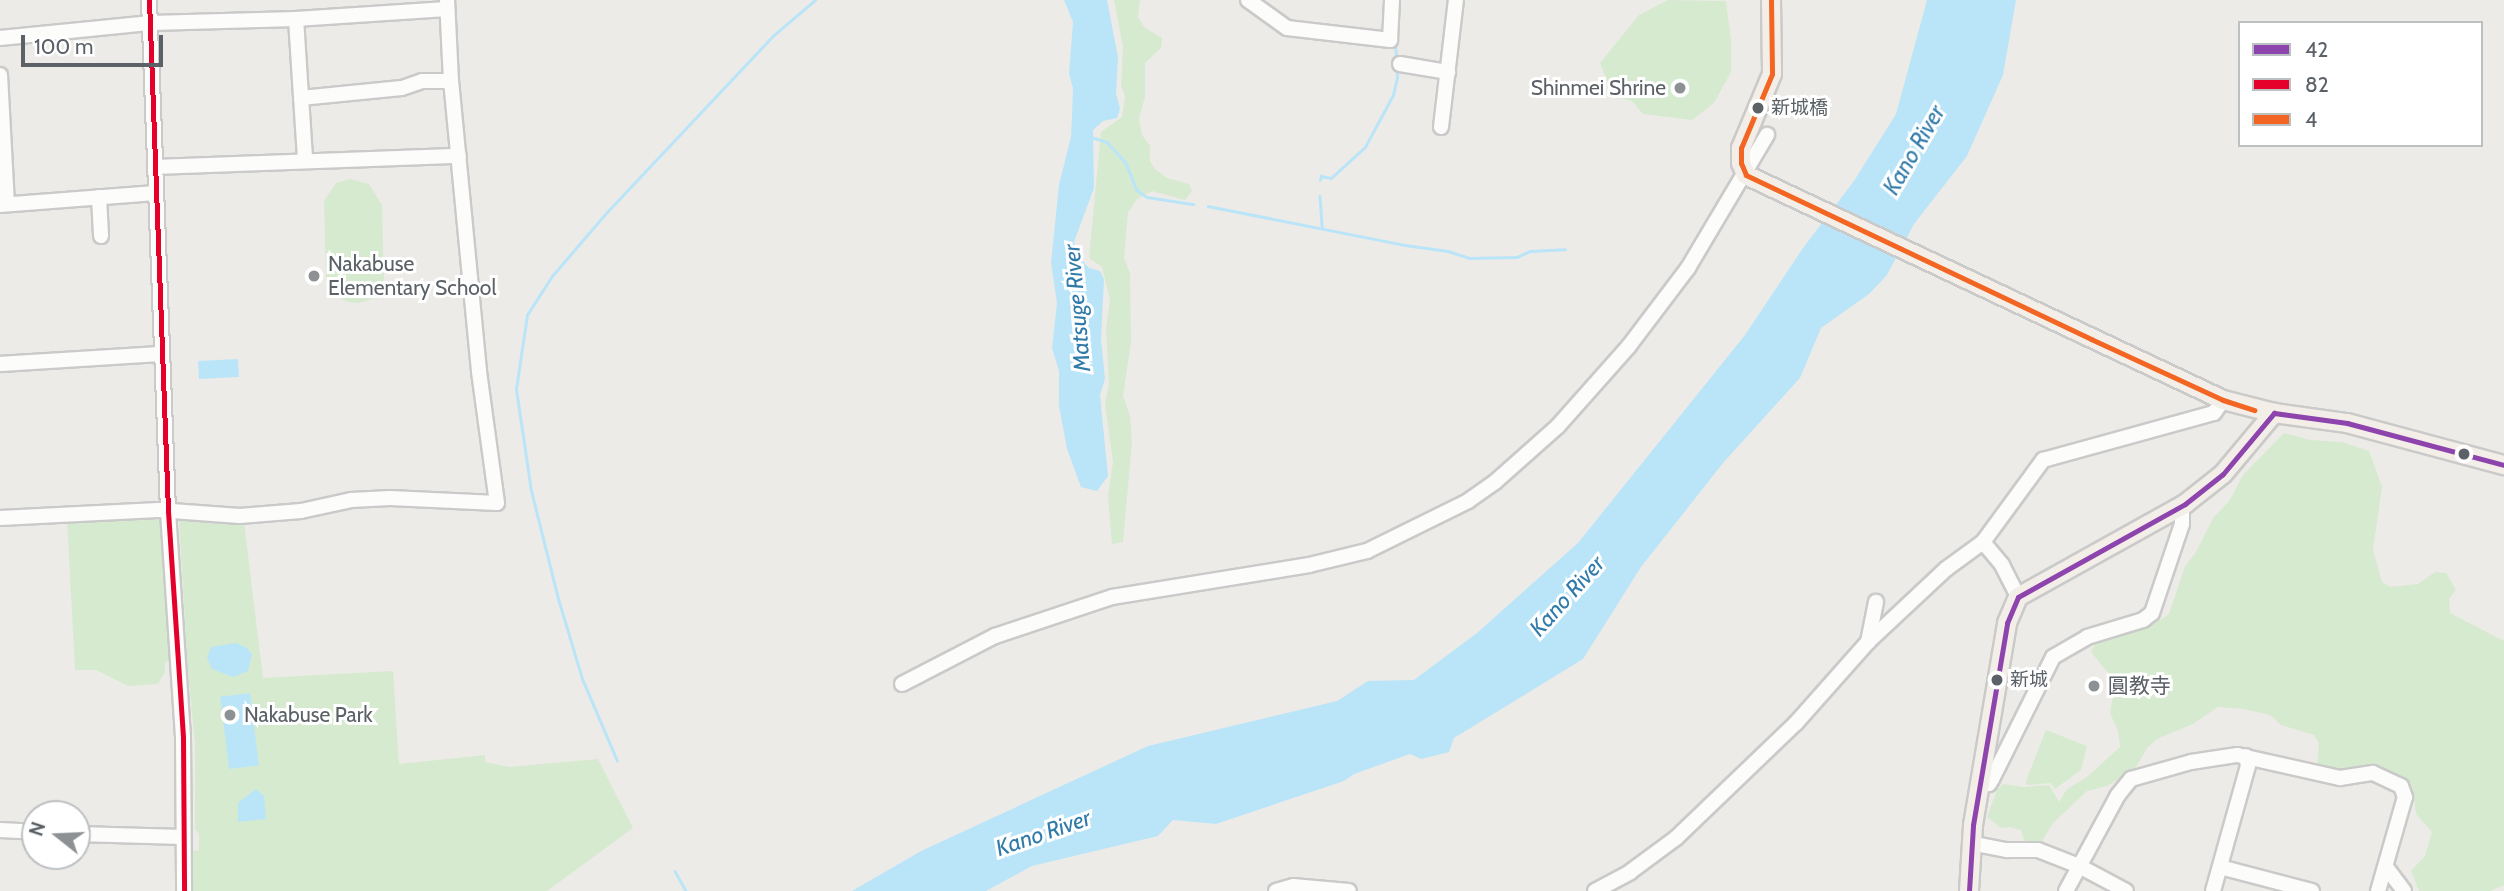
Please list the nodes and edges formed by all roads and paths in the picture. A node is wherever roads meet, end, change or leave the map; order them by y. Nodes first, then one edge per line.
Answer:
1 (149, 0) edge
2 (1248, 0) edge
3 (1392, 0) edge
4 (1455, 0) edge
5 (1771, 0) edge
6 (447, 4) edge
7 (296, 19) junction
8 (151, 23) junction
9 (0, 38) edge
10 (1400, 64) dead end
11 (1448, 72) junction
12 (0, 75) edge
13 (451, 81) junction
14 (301, 97) junction
15 (1441, 127) dead end
16 (1768, 135) dead end
17 (458, 156) junction
18 (305, 160) junction
19 (155, 167) junction
20 (1746, 174) junction
21 (156, 193) junction
22 (99, 197) junction
23 (4, 205) edge
24 (101, 236) dead end
25 (161, 354) junction
26 (0, 364) edge
27 (2223, 400) junction
28 (2274, 414) junction
29 (2504, 465) edge
30 (2182, 506) junction
31 (168, 511) junction
32 (0, 518) edge
33 (1983, 542) junction
34 (2018, 597) junction
35 (1876, 602) dead end
36 (1868, 642) junction
37 (902, 684) dead end
38 (2246, 755) junction
39 (1982, 785) junction
40 (0, 830) edge
41 (21, 831) edge
42 (91, 834) edge
43 (183, 837) junction
44 (1970, 843) junction
45 (2080, 866) junction
46 (2220, 867) junction
47 (2386, 867) junction
48 (2102, 886) edge
49 (184, 891) edge
50 (1276, 891) edge
51 (1349, 891) edge
52 (1595, 891) edge
53 (1969, 891) edge
54 (2066, 891) edge
55 (2126, 891) edge
56 (2213, 891) edge
57 (2312, 891) edge
58 (2378, 891) edge
59 (2404, 891) edge

1 - 8 street
2 - 3 street
4 - 11 street
5 - 20 main road
6 - 7 street
6 - 13 street
7 - 8 street
7 - 14 street
8 - 9 street
8 - 19 street
10 - 11 street
11 - 15 street
12 - 23 street
13 - 14 street
13 - 17 street
14 - 18 street
16 - 20 street
17 - 18 street
17 - 31 street
18 - 19 street
19 - 21 street
20 - 27 main road
20 - 37 street
21 - 22 street
21 - 25 street
22 - 23 street
22 - 24 street
25 - 26 street
25 - 31 street
27 - 28 main road
27 - 33 street
28 - 29 main road
28 - 30 main road
30 - 34 main road
30 - 39 street
31 - 32 street
31 - 43 street
33 - 34 street
33 - 36 street
34 - 39 main road
35 - 36 street
36 - 52 street
38 - 45 street
38 - 46 street
38 - 47 street
39 - 44 main road
40 - 41 street
42 - 43 street
43 - 49 street
44 - 45 street
44 - 53 main road
45 - 48 street
45 - 54 street
46 - 56 street
46 - 57 street
47 - 58 street
47 - 59 street
48 - 55 street
50 - 51 street

